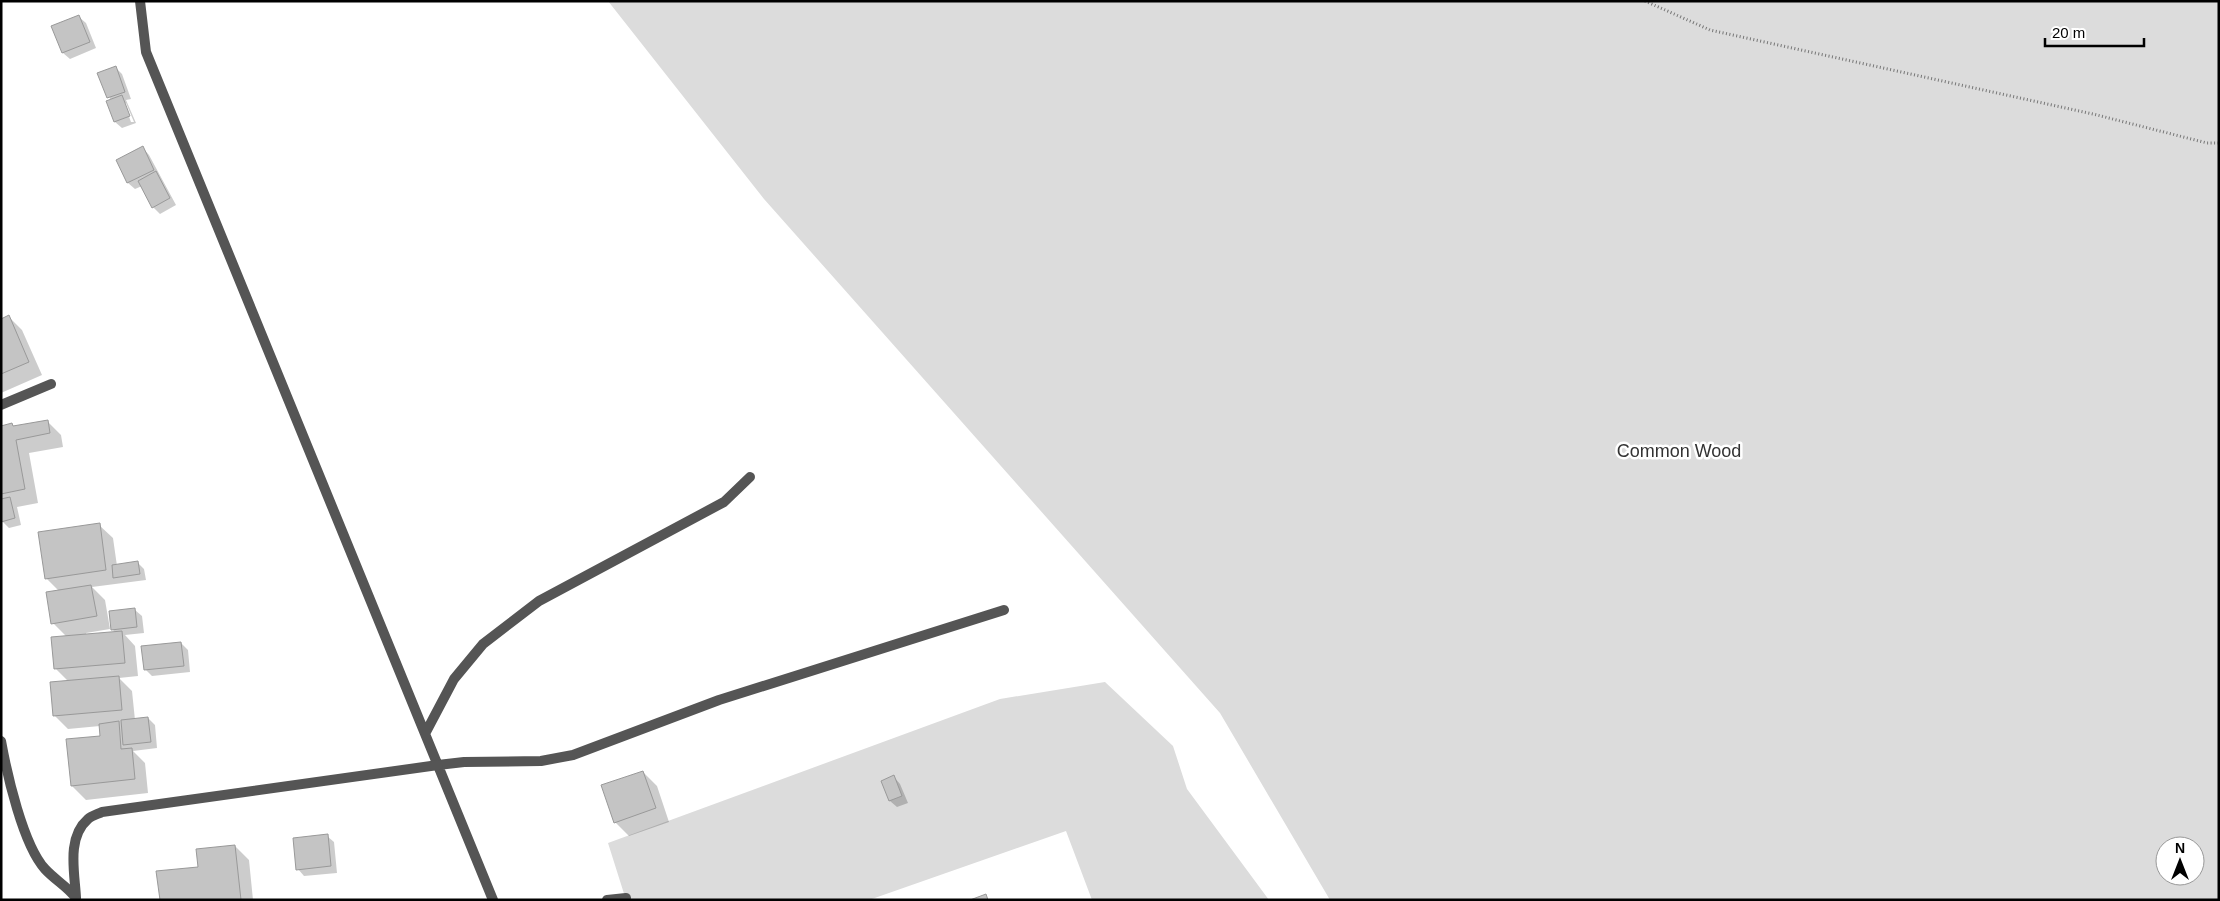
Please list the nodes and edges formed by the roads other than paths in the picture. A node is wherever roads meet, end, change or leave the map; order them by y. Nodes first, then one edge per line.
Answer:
1 (140, 1) edge
2 (51, 384) dead end
3 (1, 405) edge
4 (750, 477) dead end
5 (1004, 610) dead end
6 (426, 732) junction
7 (1, 741) edge
8 (438, 765) junction
9 (626, 898) dead end
10 (76, 899) edge
11 (493, 900) edge
12 (607, 900) edge

1 - 6 street
2 - 3 street
4 - 6 street
5 - 8 street
6 - 8 street
7 - 10 street
8 - 10 street
8 - 11 street
9 - 12 street

